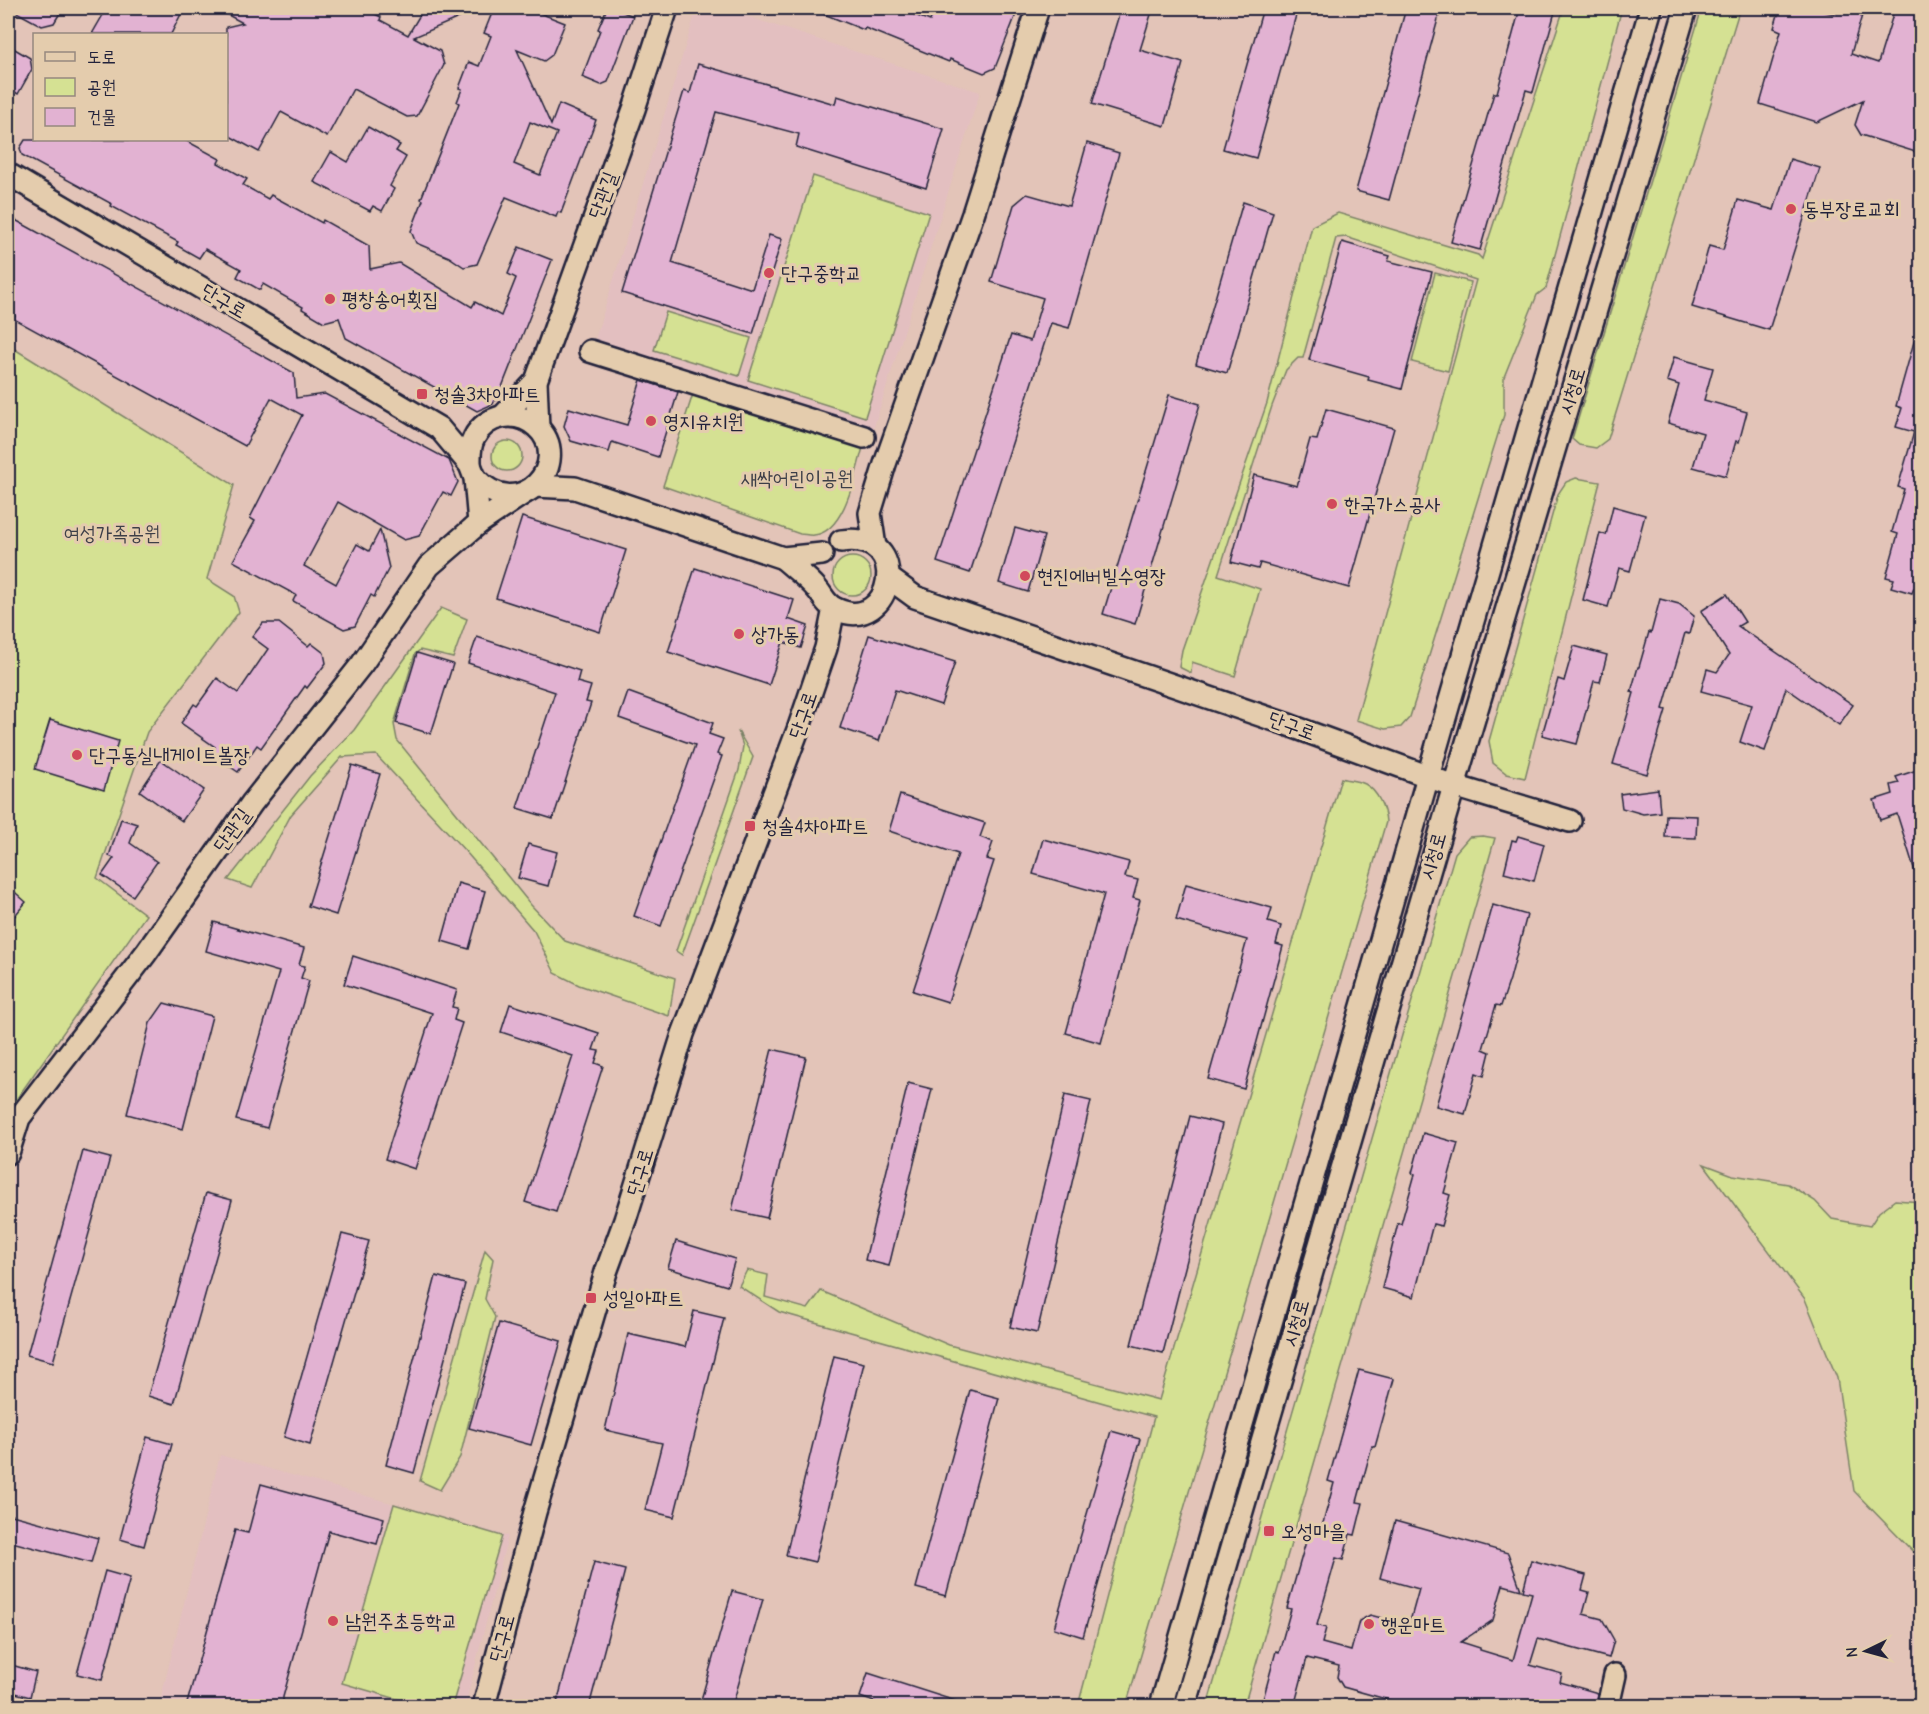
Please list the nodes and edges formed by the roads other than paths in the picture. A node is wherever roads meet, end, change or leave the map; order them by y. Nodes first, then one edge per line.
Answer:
1 (667, 8) edge
2 (1038, 8) edge
3 (1651, 8) edge
4 (1686, 8) edge
5 (8, 174) edge
6 (590, 351) dead end
7 (536, 381) junction
8 (503, 416) junction
9 (439, 428) junction
10 (480, 428) junction
11 (538, 428) junction
12 (864, 437) dead end
13 (549, 451) junction
14 (473, 471) junction
15 (575, 488) junction
16 (530, 490) junction
17 (870, 513) junction
18 (478, 523) junction
19 (841, 541) junction
20 (874, 547) junction
21 (822, 554) junction
22 (783, 558) junction
23 (889, 578) junction
24 (818, 589) junction
25 (915, 597) junction
26 (880, 600) junction
27 (834, 608) junction
28 (858, 612) junction
29 (826, 648) junction
30 (1429, 777) junction
31 (1454, 786) junction
32 (1570, 821) dead end
33 (8, 1153) edge
34 (1615, 1676) dead end
35 (484, 1707) edge
36 (1161, 1707) edge
37 (1185, 1707) edge
38 (1608, 1707) edge

1 - 7 street, 단관길
2 - 17 street
3 - 30 street, 시청로
4 - 31 street, 시청로
5 - 9 street, 단구로
6 - 12 street
7 - 8 street
7 - 11 street
8 - 10 street
8 - 11 street
9 - 10 street
9 - 14 street
10 - 14 street
11 - 13 street
13 - 15 street
13 - 16 street
14 - 16 street
14 - 18 street
15 - 16 street
15 - 22 street
16 - 18 street, 단관길
17 - 19 street
17 - 20 street
18 - 33 street, 단관길
19 - 20 street
19 - 21 street
20 - 23 street
21 - 22 street
21 - 24 street
22 - 24 street
23 - 25 street
23 - 26 street
24 - 27 street
25 - 26 street
25 - 30 street, 단구로
26 - 28 street
27 - 28 street
27 - 29 street, 단구로
28 - 29 street
29 - 35 street, 단구로
30 - 31 street, 단구로
30 - 36 street, 시청로
31 - 32 street
31 - 37 street, 시청로
34 - 38 street

